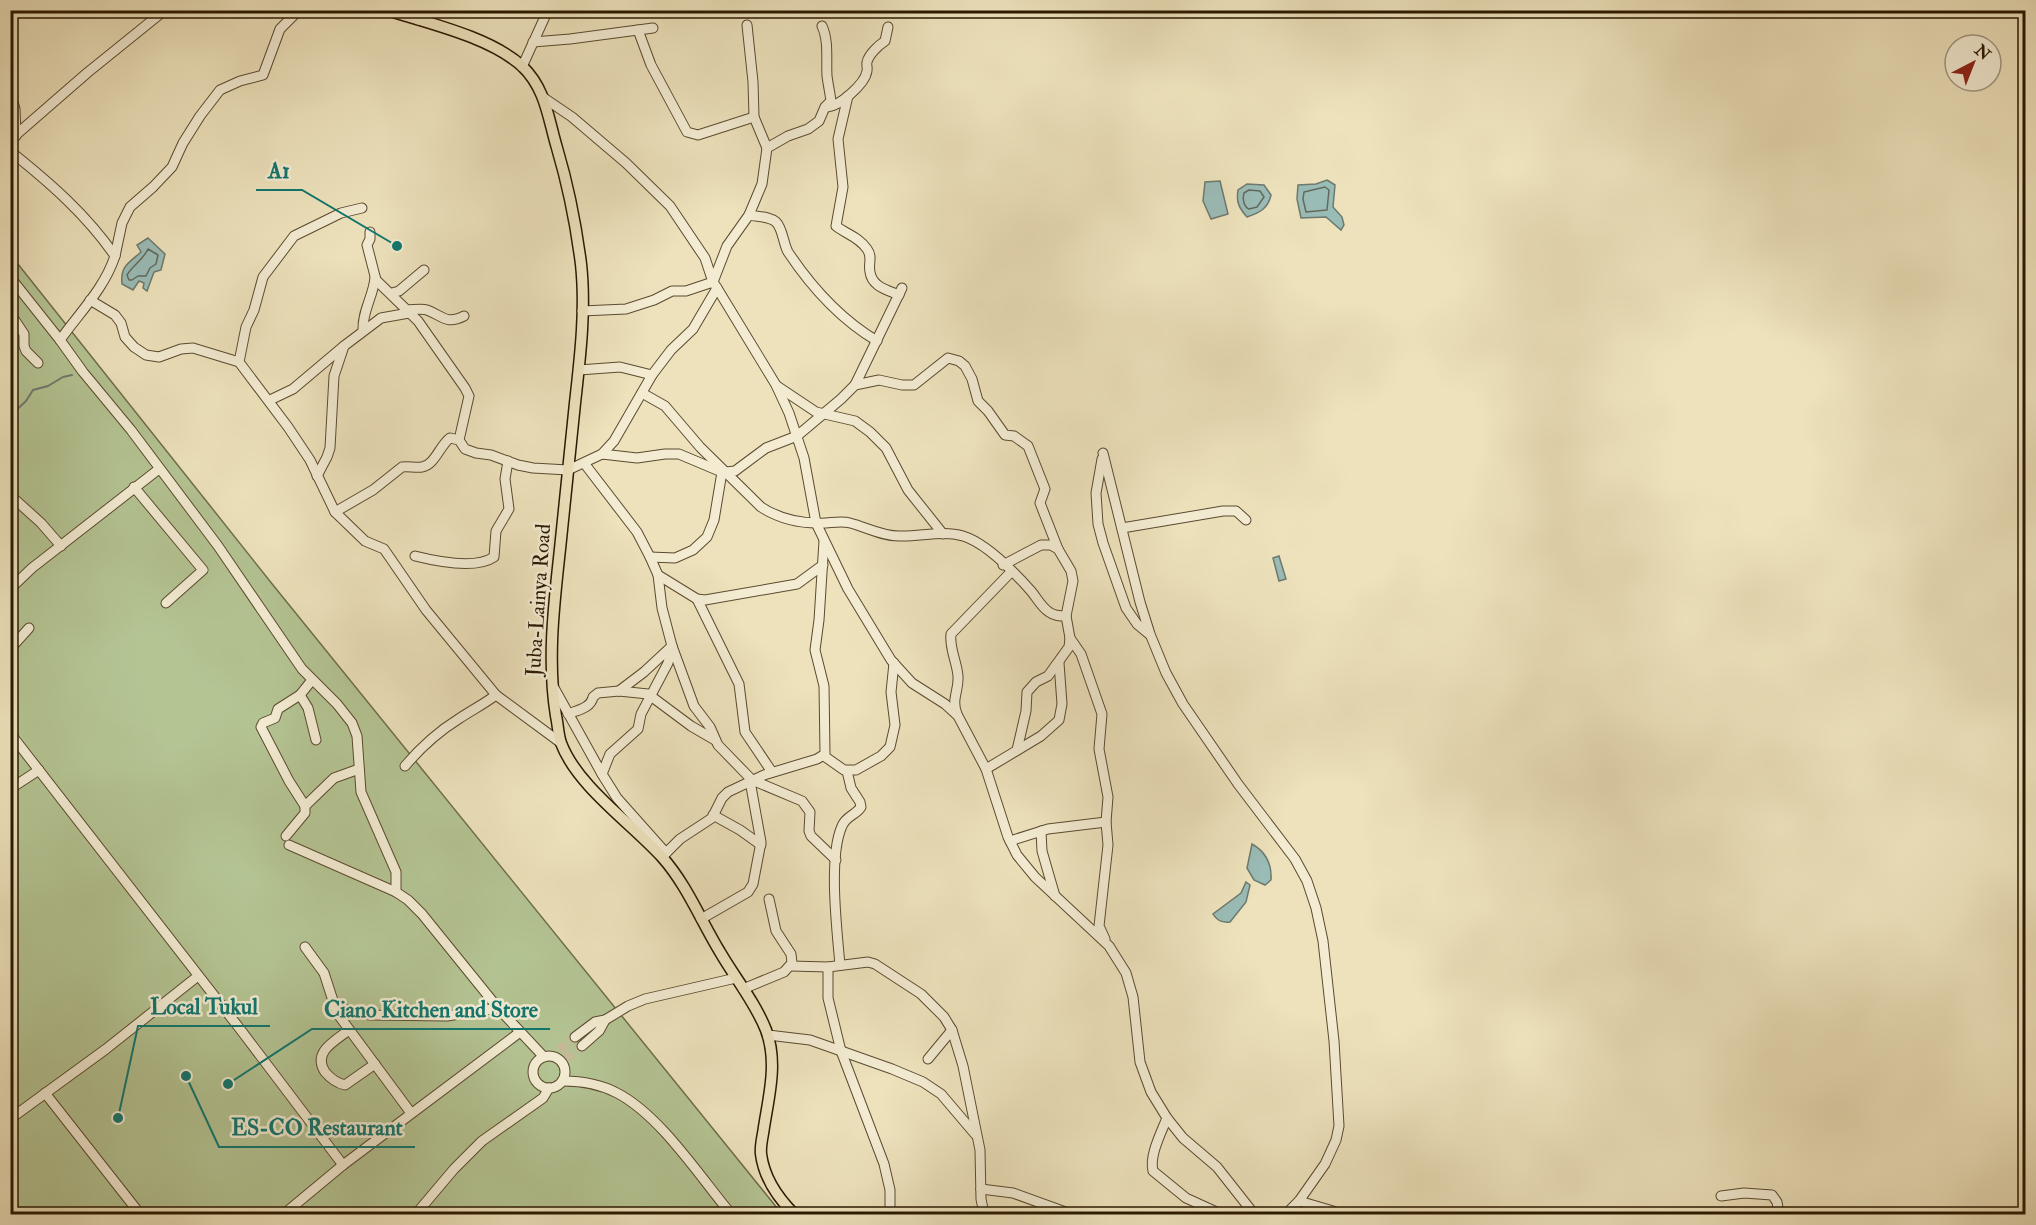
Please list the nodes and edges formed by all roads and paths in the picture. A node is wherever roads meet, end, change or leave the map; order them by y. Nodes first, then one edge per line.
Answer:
1 (165, 10) edge
2 (299, 10) edge
3 (387, 10) edge
4 (548, 10) edge
5 (421, 15) edge
6 (747, 25) dead end
7 (822, 26) dead end
8 (888, 27) dead end
9 (653, 28) dead end
10 (638, 30) junction
11 (533, 42) junction
12 (522, 67) junction
13 (10, 93) edge
14 (848, 96) junction
15 (544, 98) junction
16 (825, 107) junction
17 (754, 117) junction
18 (13, 138) edge
19 (767, 148) junction
20 (10, 151) edge
21 (362, 208) dead end
22 (749, 215) junction
23 (370, 232) dead end
24 (115, 256) junction
25 (424, 270) dead end
26 (10, 277) edge
27 (375, 277) junction
28 (715, 285) junction
29 (392, 293) junction
30 (90, 300) junction
31 (408, 311) junction
32 (582, 311) junction
33 (10, 313) edge
34 (464, 316) dead end
35 (363, 330) junction
36 (60, 340) junction
37 (877, 341) junction
38 (344, 345) junction
39 (239, 362) junction
40 (38, 363) dead end
41 (579, 370) junction
42 (652, 375) junction
43 (776, 385) junction
44 (855, 385) junction
45 (642, 393) junction
46 (270, 400) dead end
47 (823, 414) junction
48 (797, 436) junction
49 (459, 440) junction
50 (602, 454) junction
51 (508, 461) junction
52 (584, 463) junction
53 (159, 469) junction
54 (568, 470) junction
55 (724, 472) junction
56 (317, 476) junction
57 (134, 487) junction
58 (10, 495) edge
59 (335, 512) junction
60 (1246, 520) dead end
61 (816, 523) junction
62 (1122, 528) junction
63 (943, 534) junction
64 (824, 541) junction
65 (61, 546) junction
66 (1058, 549) junction
67 (415, 556) dead end
68 (650, 557) junction
69 (823, 565) junction
70 (1007, 568) junction
71 (658, 575) junction
72 (10, 589) edge
73 (697, 599) junction
74 (166, 603) dead end
75 (1066, 616) junction
76 (29, 628) dead end
77 (1150, 634) junction
78 (1070, 638) junction
79 (672, 646) junction
80 (10, 649) edge
81 (894, 663) junction
82 (1059, 663) junction
83 (312, 680) junction
84 (552, 684) junction
85 (619, 692) junction
86 (300, 695) junction
87 (496, 695) junction
88 (651, 696) junction
89 (568, 714) junction
90 (958, 716) junction
91 (10, 733) edge
92 (316, 740) dead end
93 (715, 740) junction
94 (561, 743) junction
95 (1017, 750) junction
96 (824, 756) junction
97 (405, 766) dead end
98 (359, 769) junction
99 (986, 769) junction
100 (39, 770) junction
101 (847, 771) junction
102 (772, 772) junction
103 (602, 774) junction
104 (751, 780) junction
105 (10, 789) edge
106 (305, 807) junction
107 (714, 815) junction
108 (1106, 822) junction
109 (1041, 831) junction
110 (1010, 842) junction
111 (761, 845) junction
112 (664, 855) junction
113 (836, 860) junction
114 (396, 892) junction
115 (1056, 897) junction
116 (769, 899) dead end
117 (701, 919) junction
118 (1109, 946) junction
119 (305, 947) dead end
120 (840, 965) junction
121 (791, 966) junction
122 (828, 967) junction
123 (198, 976) junction
124 (736, 978) junction
125 (743, 989) junction
126 (334, 1003) junction
127 (498, 1008) junction
128 (605, 1020) junction
129 (349, 1030) junction
130 (952, 1030) junction
131 (520, 1032) junction
132 (768, 1035) junction
133 (575, 1037) tunnel mouth
134 (582, 1046) tunnel mouth
135 (559, 1050) tunnel mouth
136 (841, 1051) junction
137 (546, 1056) junction
138 (928, 1059) dead end
139 (375, 1064) junction
140 (563, 1081) junction
141 (549, 1088) junction
142 (45, 1093) junction
143 (411, 1113) junction
144 (1167, 1118) junction
145 (10, 1119) edge
146 (976, 1135) junction
147 (343, 1165) junction
148 (981, 1190) junction
149 (1721, 1196) dead end
150 (1299, 1201) junction
151 (140, 1215) edge
152 (284, 1215) edge
153 (416, 1215) edge
154 (731, 1215) edge
155 (794, 1215) edge
156 (890, 1215) edge
157 (984, 1215) edge
158 (1071, 1215) edge
159 (1221, 1215) edge
160 (1254, 1215) edge
161 (1286, 1215) edge
162 (1339, 1215) edge
163 (1779, 1215) edge

1 - 18 street
2 - 24 street
3 - 5 main road, Juba-Lainya Road
4 - 11 street
5 - 12 main road, Juba-Lainya Road
6 - 17 street
7 - 16 street
8 - 14 street
9 - 10 street
10 - 11 street
10 - 17 street
11 - 12 street
12 - 15 main road, Juba-Lainya Road
13 - 18 street
14 - 16 street
14 - 37 street
15 - 28 street
15 - 32 main road, Juba-Lainya Road
16 - 19 street
17 - 19 street
19 - 22 street
20 - 24 street
21 - 39 street
22 - 28 street
22 - 37 street
23 - 27 street
24 - 30 street
25 - 29 street
26 - 36 street
27 - 29 street
27 - 35 street
28 - 32 street
28 - 42 street
28 - 43 street
29 - 31 street
30 - 36 street
30 - 39 street
31 - 34 street
31 - 35 street
31 - 49 street
32 - 41 main road, Juba-Lainya Road
33 - 40 street
35 - 38 street
36 - 53 street
37 - 44 street
38 - 46 street
38 - 56 street
39 - 56 street
41 - 42 street
41 - 54 main road, Juba-Lainya Road
42 - 45 street
43 - 47 street
43 - 48 street
44 - 47 street
44 - 66 street
45 - 50 street
45 - 55 street
47 - 48 street
47 - 63 street
48 - 55 street
48 - 61 street
49 - 51 street
49 - 59 street
50 - 52 street
50 - 55 street
51 - 54 street
51 - 67 street
52 - 54 street
52 - 68 street
53 - 57 street
53 - 83 street
54 - 84 main road, Juba-Lainya Road
55 - 61 street
55 - 68 street
56 - 59 street
57 - 65 street
57 - 74 street
58 - 65 street
59 - 87 street
60 - 62 street
61 - 63 street
61 - 64 street
62 - 77 street
62 - 77 street
63 - 70 street
64 - 69 street
64 - 81 street
65 - 72 street
66 - 70 street
66 - 75 street
68 - 71 street
69 - 73 street
69 - 96 street
70 - 75 street
70 - 90 street
71 - 73 street
71 - 79 street
73 - 102 street
75 - 78 street
76 - 80 street
77 - 150 street
78 - 82 street
78 - 108 street
79 - 85 street
79 - 88 street
79 - 93 street
81 - 90 street
81 - 101 street
82 - 95 street
82 - 95 street
83 - 86 street
83 - 98 street
84 - 89 street
84 - 94 main road, Juba-Lainya Road
85 - 88 street
85 - 89 street
86 - 92 street
86 - 106 street
87 - 94 street
87 - 97 street
88 - 93 street
88 - 103 street
89 - 103 street
90 - 99 street
91 - 100 street
93 - 104 street
94 - 112 main road, Juba-Lainya Road
95 - 99 street
96 - 101 street
96 - 102 street
98 - 106 street
98 - 114 street
99 - 110 street
100 - 105 street
100 - 123 street
101 - 113 street
102 - 104 street
103 - 112 street
104 - 107 street
104 - 111 street
104 - 113 street
106 - 114 street
107 - 111 street
107 - 112 street
108 - 109 street
108 - 118 street
109 - 110 street
109 - 115 street
110 - 115 street
111 - 117 street
112 - 117 main road, Juba-Lainya Road
113 - 120 street
114 - 127 street
115 - 118 street
116 - 121 street
117 - 124 main road, Juba-Lainya Road
118 - 144 street
119 - 126 street
120 - 122 street
120 - 130 street
121 - 122 street
121 - 125 street
122 - 136 street
123 - 142 street
123 - 147 street
124 - 125 main road, Juba-Lainya Road
124 - 128 street
125 - 132 main road, Juba-Lainya Road
126 - 127 street
126 - 129 street
127 - 131 street
128 - 133 street
128 - 134 street
129 - 139 street
129 - 139 street
130 - 138 street
130 - 146 street
131 - 137 street
131 - 143 street
132 - 136 street
132 - 155 main road, Juba-Lainya Road
135 - 137 street
136 - 146 street
136 - 156 street
137 - 140 street
137 - 141 street
139 - 143 street
140 - 141 street
140 - 154 street
141 - 153 street
142 - 145 street
142 - 151 street
143 - 147 street
144 - 159 street
144 - 160 street
146 - 148 street
147 - 152 street
148 - 157 street
148 - 158 street
149 - 163 street
150 - 161 street
150 - 162 street

